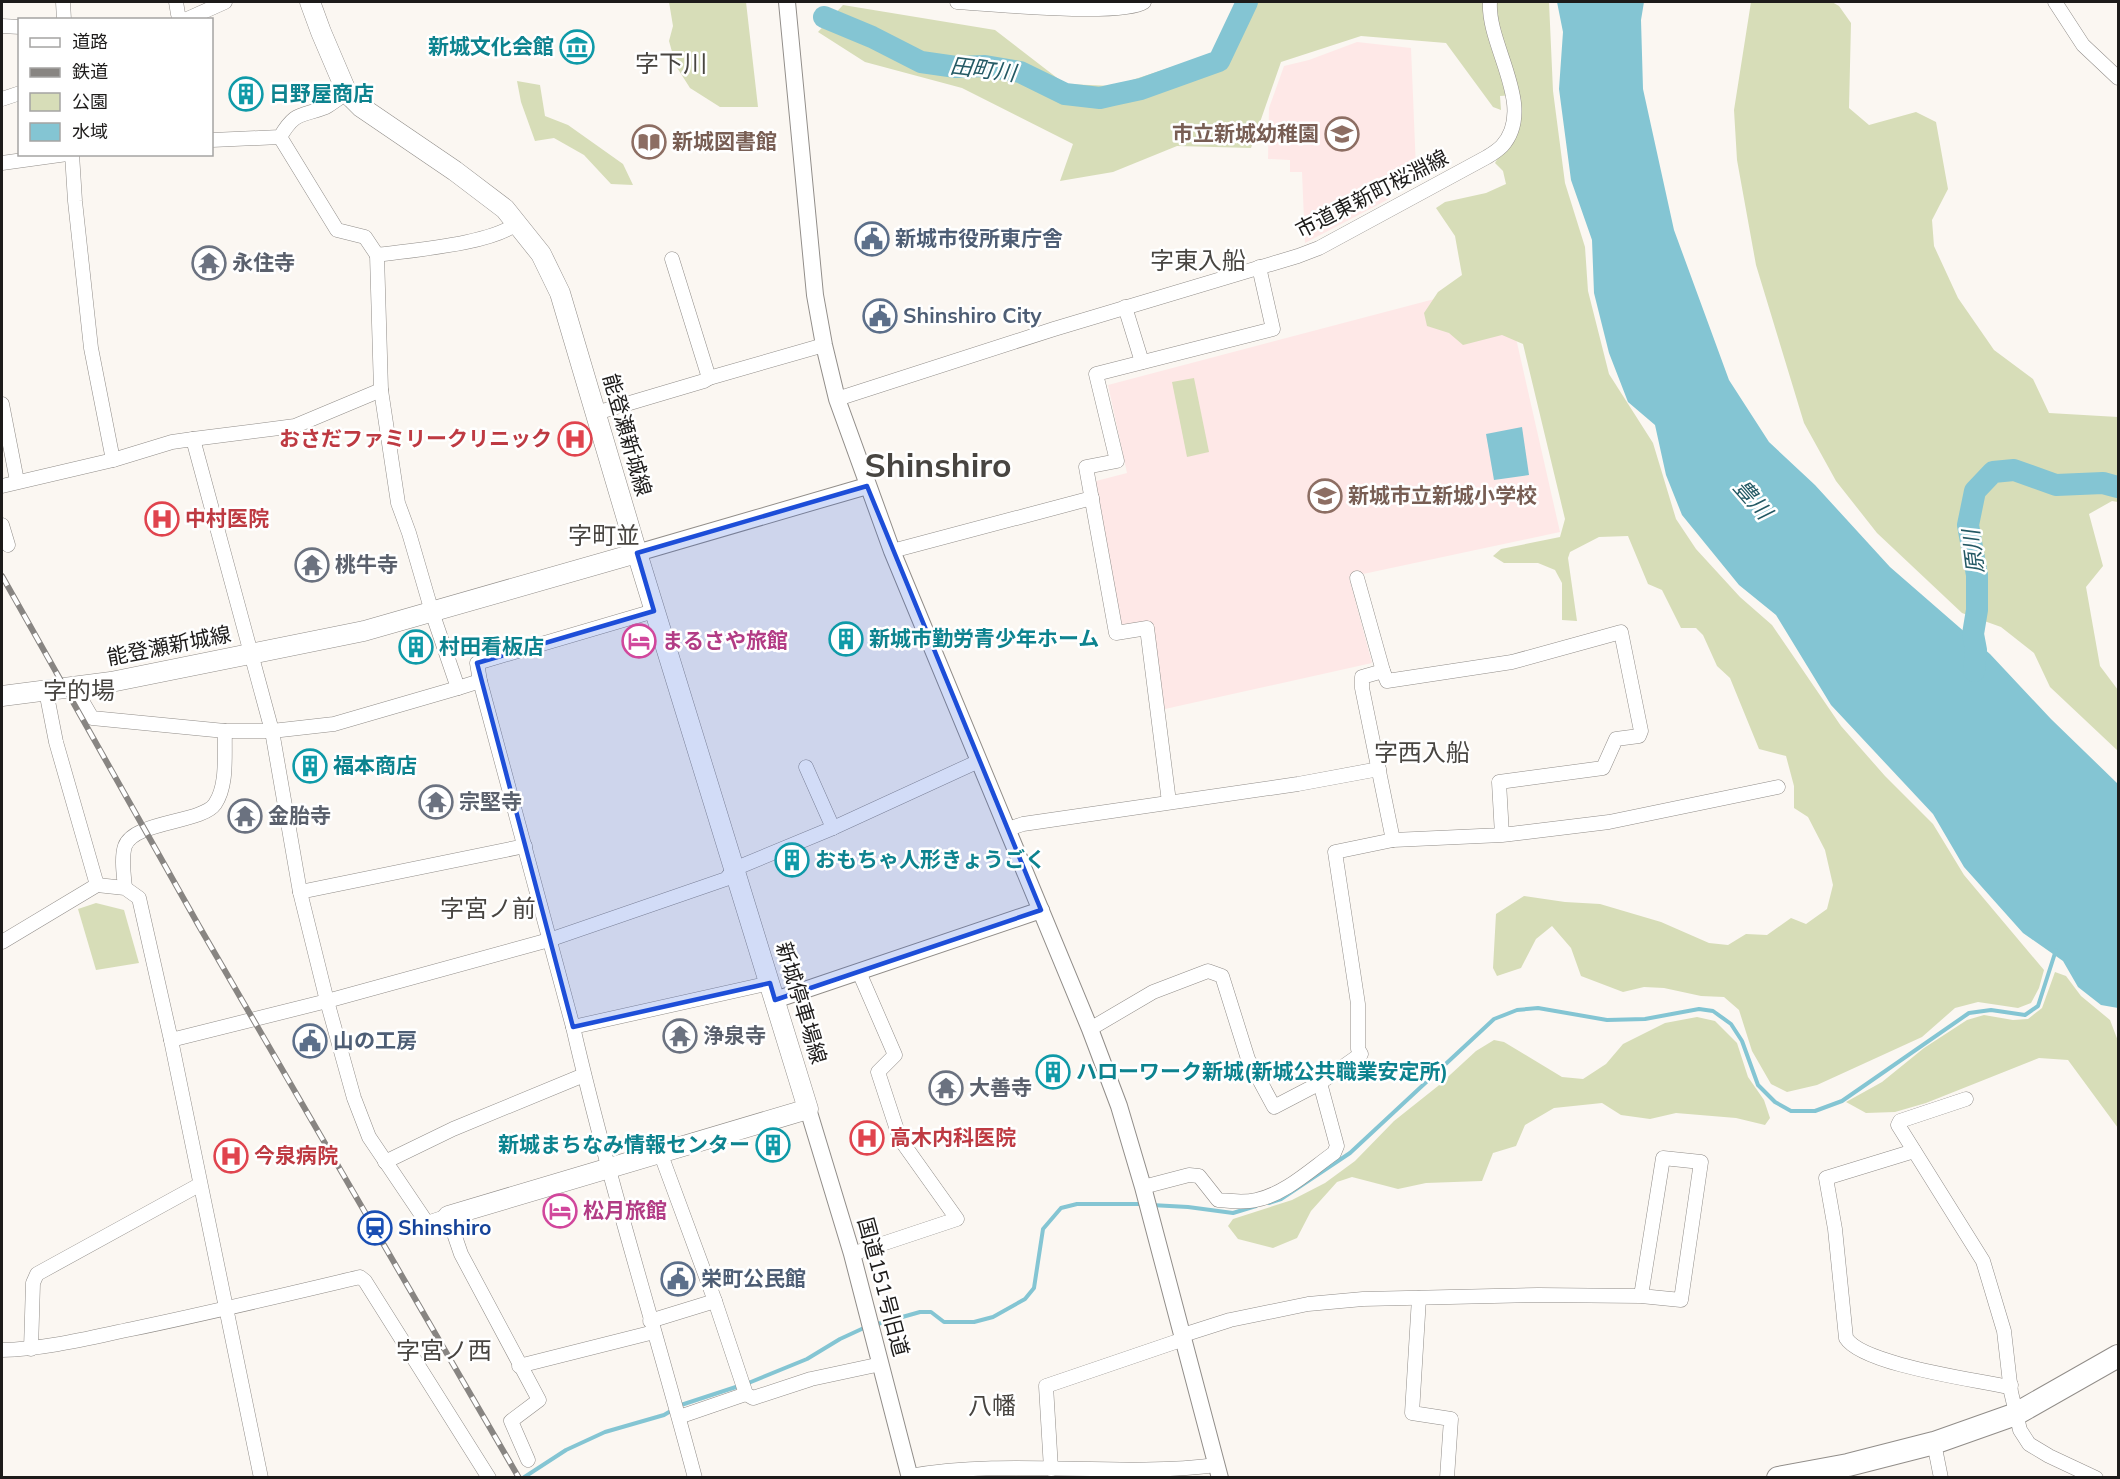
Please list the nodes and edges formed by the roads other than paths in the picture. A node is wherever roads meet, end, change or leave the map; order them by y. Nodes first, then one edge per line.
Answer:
1 (63, 2) edge
2 (177, 2) edge
3 (225, 2) edge
4 (310, 2) edge
5 (787, 2) edge
6 (957, 2) edge
7 (1144, 2) edge
8 (1490, 2) edge
9 (2055, 2) edge
10 (64, 18) edge
11 (181, 18) edge
12 (188, 18) edge
13 (2, 26) edge
14 (18, 27) edge
15 (2118, 78) edge
16 (347, 93) junction
17 (18, 94) edge
18 (2, 99) edge
19 (280, 137) junction
20 (213, 140) edge
21 (53, 156) edge
22 (72, 156) edge
23 (2, 163) edge
24 (517, 223) junction
25 (377, 255) junction
26 (672, 258) dead end
27 (1258, 267) junction
28 (1125, 307) junction
29 (824, 345) junction
30 (1142, 362) junction
31 (709, 378) junction
32 (381, 390) junction
33 (837, 399) junction
34 (2, 404) edge
35 (596, 413) junction
36 (193, 439) junction
37 (113, 460) junction
38 (17, 481) junction
39 (2, 486) edge
40 (867, 486) junction
41 (1092, 498) junction
42 (2, 525) edge
43 (8, 545) dead end
44 (892, 551) junction
45 (637, 553) junction
46 (1357, 578) dead end
47 (654, 611) junction
48 (432, 612) junction
49 (253, 654) junction
50 (1383, 671) junction
51 (480, 681) junction
52 (74, 687) junction
53 (458, 688) junction
54 (46, 691) junction
55 (2, 696) edge
56 (225, 731) junction
57 (272, 731) junction
58 (979, 760) junction
59 (806, 767) dead end
60 (1379, 769) junction
61 (1778, 787) dead end
62 (1169, 802) junction
63 (833, 828) junction
64 (1008, 829) junction
65 (1502, 835) junction
66 (1393, 840) junction
67 (525, 846) junction
68 (734, 869) junction
69 (97, 885) junction
70 (125, 888) junction
71 (300, 892) junction
72 (1041, 910) junction
73 (549, 940) junction
74 (2, 942) edge
75 (859, 972) junction
76 (773, 991) junction
77 (327, 1001) junction
78 (573, 1027) junction
79 (1090, 1029) junction
80 (171, 1040) junction
81 (584, 1075) junction
82 (1320, 1083) junction
83 (1966, 1098) dead end
84 (808, 1109) junction
85 (1914, 1151) junction
86 (660, 1152) junction
87 (385, 1162) junction
88 (609, 1168) junction
89 (200, 1185) junction
90 (1144, 1192) junction
91 (448, 1216) junction
92 (852, 1254) junction
93 (1641, 1296) junction
94 (1419, 1298) junction
95 (715, 1300) junction
96 (226, 1308) junction
97 (652, 1327) junction
98 (1183, 1337) junction
99 (32, 1349) junction
100 (2, 1350) edge
101 (2118, 1356) edge
102 (881, 1364) junction
103 (519, 1366) junction
104 (2010, 1385) junction
105 (745, 1388) junction
106 (676, 1411) junction
107 (2016, 1414) junction
108 (1934, 1443) junction
109 (528, 1460) dead end
110 (1051, 1469) junction
111 (1219, 1471) edge
112 (910, 1477) edge
113 (261, 1478) edge
114 (489, 1478) edge
115 (695, 1478) edge
116 (1447, 1478) edge
117 (1778, 1478) edge
118 (1941, 1478) edge
119 (2096, 1478) edge

1 - 10 street
2 - 11 street
3 - 12 street
4 - 16 main road, 能登瀬新城線
5 - 29 street
6 - 7 street
8 - 27 street, 市道東新町桜淵線
9 - 15 street
13 - 14 street
16 - 19 street
16 - 24 main road, 能登瀬新城線
17 - 18 street
19 - 20 street
19 - 25 street
21 - 23 street
22 - 37 street
24 - 25 street
24 - 35 main road, 能登瀬新城線
25 - 32 street
26 - 31 street
27 - 28 street, 市道東新町桜淵線
27 - 30 street
28 - 30 street
28 - 33 street, 市道東新町桜淵線
29 - 31 street
29 - 33 street
30 - 41 street
31 - 35 street
32 - 36 street
32 - 48 street
33 - 40 street
34 - 38 street
35 - 45 main road, 能登瀬新城線
36 - 37 street
36 - 49 street
37 - 38 street
38 - 39 street
40 - 44 street
40 - 45 street
41 - 44 street
41 - 62 street
42 - 43 street
44 - 58 street
45 - 47 main road, 新城停車場線
45 - 48 main road, 能登瀬新城線
46 - 50 street
47 - 51 street
47 - 68 main road, 新城停車場線
48 - 49 main road, 能登瀬新城線
48 - 53 street
49 - 52 main road, 能登瀬新城線
49 - 57 street
50 - 60 street
50 - 65 street
51 - 53 street
51 - 67 street
52 - 54 main road, 能登瀬新城線
52 - 56 street
53 - 57 street
54 - 55 main road, 能登瀬新城線
54 - 69 street
56 - 57 street
56 - 70 street
57 - 71 street
58 - 63 street
58 - 64 street
59 - 63 street
60 - 62 street
60 - 66 street
61 - 65 street
62 - 64 street
63 - 68 street
64 - 72 street
65 - 66 street
66 - 82 street
67 - 71 street
67 - 73 street
68 - 73 street
68 - 76 main road, 新城停車場線
69 - 70 street
69 - 74 street
70 - 80 street
71 - 77 street
72 - 75 street
72 - 79 street
73 - 77 street
73 - 78 street
75 - 76 street
75 - 92 street
76 - 78 street
76 - 84 main road, 新城停車場線
77 - 80 street
77 - 87 street
78 - 81 street
79 - 82 street
79 - 90 street
80 - 89 street
81 - 87 street
81 - 88 street
82 - 90 street
83 - 85 street
84 - 86 main road
84 - 92 street, 国道151号旧道
85 - 104 street
85 - 104 street
86 - 88 main road
86 - 95 street
87 - 91 street
88 - 91 main road
88 - 97 street
89 - 96 street
89 - 99 street
90 - 98 street
91 - 103 street
92 - 102 street, 国道151号旧道
93 - 93 street
93 - 94 street
94 - 98 street
94 - 116 street
95 - 97 street
95 - 105 street
96 - 99 street
96 - 113 street
96 - 114 street
97 - 103 street
97 - 106 street
98 - 110 street
98 - 111 street
99 - 100 street
101 - 107 highway
102 - 105 street
102 - 112 street, 国道151号旧道
103 - 109 street
104 - 107 street
105 - 106 street
106 - 115 street
107 - 108 highway
107 - 119 street
108 - 117 highway
108 - 118 street
110 - 111 street
110 - 112 street

